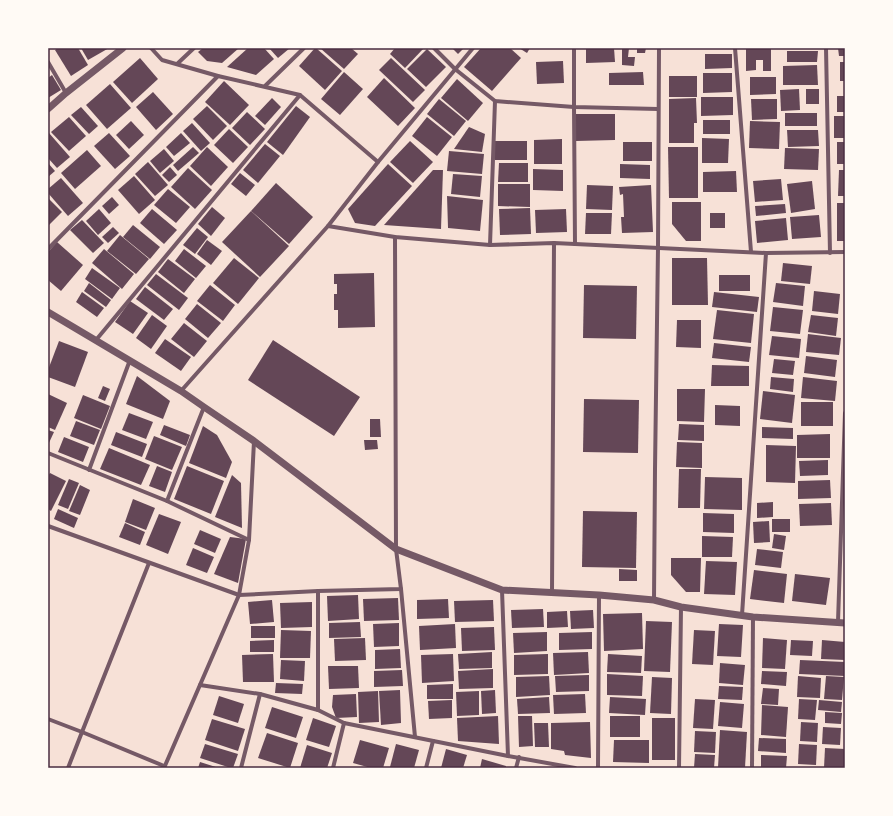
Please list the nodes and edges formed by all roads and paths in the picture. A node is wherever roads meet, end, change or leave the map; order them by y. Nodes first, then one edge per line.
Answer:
1 (123, 48) edge
2 (150, 48) edge
3 (194, 48) edge
4 (304, 48) edge
5 (434, 48) edge
6 (473, 48) edge
7 (574, 48) edge
8 (659, 48) edge
9 (735, 48) edge
10 (826, 48) edge
11 (48, 62) edge
12 (177, 64) junction
13 (455, 69) junction
14 (218, 76) junction
15 (264, 86) junction
16 (66, 93) junction
17 (300, 95) junction
18 (495, 101) junction
19 (574, 107) junction
20 (48, 109) edge
21 (658, 109) junction
22 (378, 162) junction
23 (328, 226) junction
24 (395, 237) junction
25 (554, 243) junction
26 (575, 244) junction
27 (490, 245) junction
28 (658, 248) junction
29 (48, 249) edge
30 (751, 252) junction
31 (845, 252) edge
32 (766, 253) junction
33 (830, 253) junction
34 (48, 312) edge
35 (96, 340) junction
36 (130, 360) junction
37 (182, 391) junction
38 (204, 407) junction
39 (845, 413) edge
40 (254, 441) junction
41 (48, 454) edge
42 (89, 470) junction
43 (167, 501) junction
44 (48, 526) edge
45 (249, 540) junction
46 (396, 549) junction
47 (149, 563) junction
48 (401, 589) junction
49 (502, 590) junction
50 (318, 592) junction
51 (552, 593) junction
52 (599, 595) junction
53 (239, 596) junction
54 (654, 600) junction
55 (681, 607) junction
56 (742, 616) junction
57 (753, 617) junction
58 (842, 623) edge
59 (200, 685) junction
60 (260, 694) junction
61 (318, 710) junction
62 (48, 720) edge
63 (344, 723) junction
64 (82, 732) junction
65 (415, 737) junction
66 (433, 741) junction
67 (508, 756) junction
68 (519, 757) junction
69 (164, 767) edge
70 (559, 767) edge
71 (68, 768) edge
72 (241, 768) edge
73 (333, 768) edge
74 (426, 768) edge
75 (516, 768) edge
76 (575, 768) edge
77 (598, 768) edge
78 (679, 768) edge
79 (752, 768) edge

1 - 16 street
2 - 12 street
3 - 12 street
4 - 15 street
5 - 13 street
6 - 13 street
7 - 19 street
8 - 21 street
9 - 30 street
10 - 33 street
11 - 16 street
12 - 14 street
13 - 18 street
13 - 22 street
14 - 15 street
14 - 29 street
15 - 17 street
16 - 20 street
17 - 22 street
17 - 35 street
18 - 19 street
18 - 27 street
19 - 21 street
19 - 26 street
21 - 28 street
22 - 23 street
23 - 24 street
23 - 37 street
24 - 27 street
24 - 46 street
25 - 26 street
25 - 27 street
25 - 51 street
26 - 28 street
28 - 30 street
28 - 54 street
30 - 32 street
31 - 33 street
32 - 33 street
32 - 56 street
34 - 35 street
35 - 36 street
36 - 37 street
36 - 42 street
37 - 38 street
38 - 40 street
38 - 43 street
39 - 58 street
40 - 45 street
40 - 46 street
41 - 42 street
42 - 43 street
43 - 45 street
44 - 47 street
45 - 53 street
46 - 48 street
46 - 49 street
47 - 53 street
47 - 64 street
48 - 50 street
48 - 65 street
49 - 51 street
49 - 67 street
50 - 53 street
50 - 61 street
51 - 52 street
52 - 54 street
52 - 77 street
53 - 59 street
54 - 55 street
55 - 56 street
55 - 78 street
56 - 57 street
57 - 58 street
57 - 79 street
59 - 60 street
59 - 69 street
60 - 61 street
60 - 72 street
61 - 63 street
62 - 64 street
63 - 65 street
63 - 73 street
64 - 69 street
64 - 71 street
65 - 66 street
66 - 67 street
66 - 74 street
67 - 68 street
68 - 70 street
68 - 75 street
70 - 76 street

